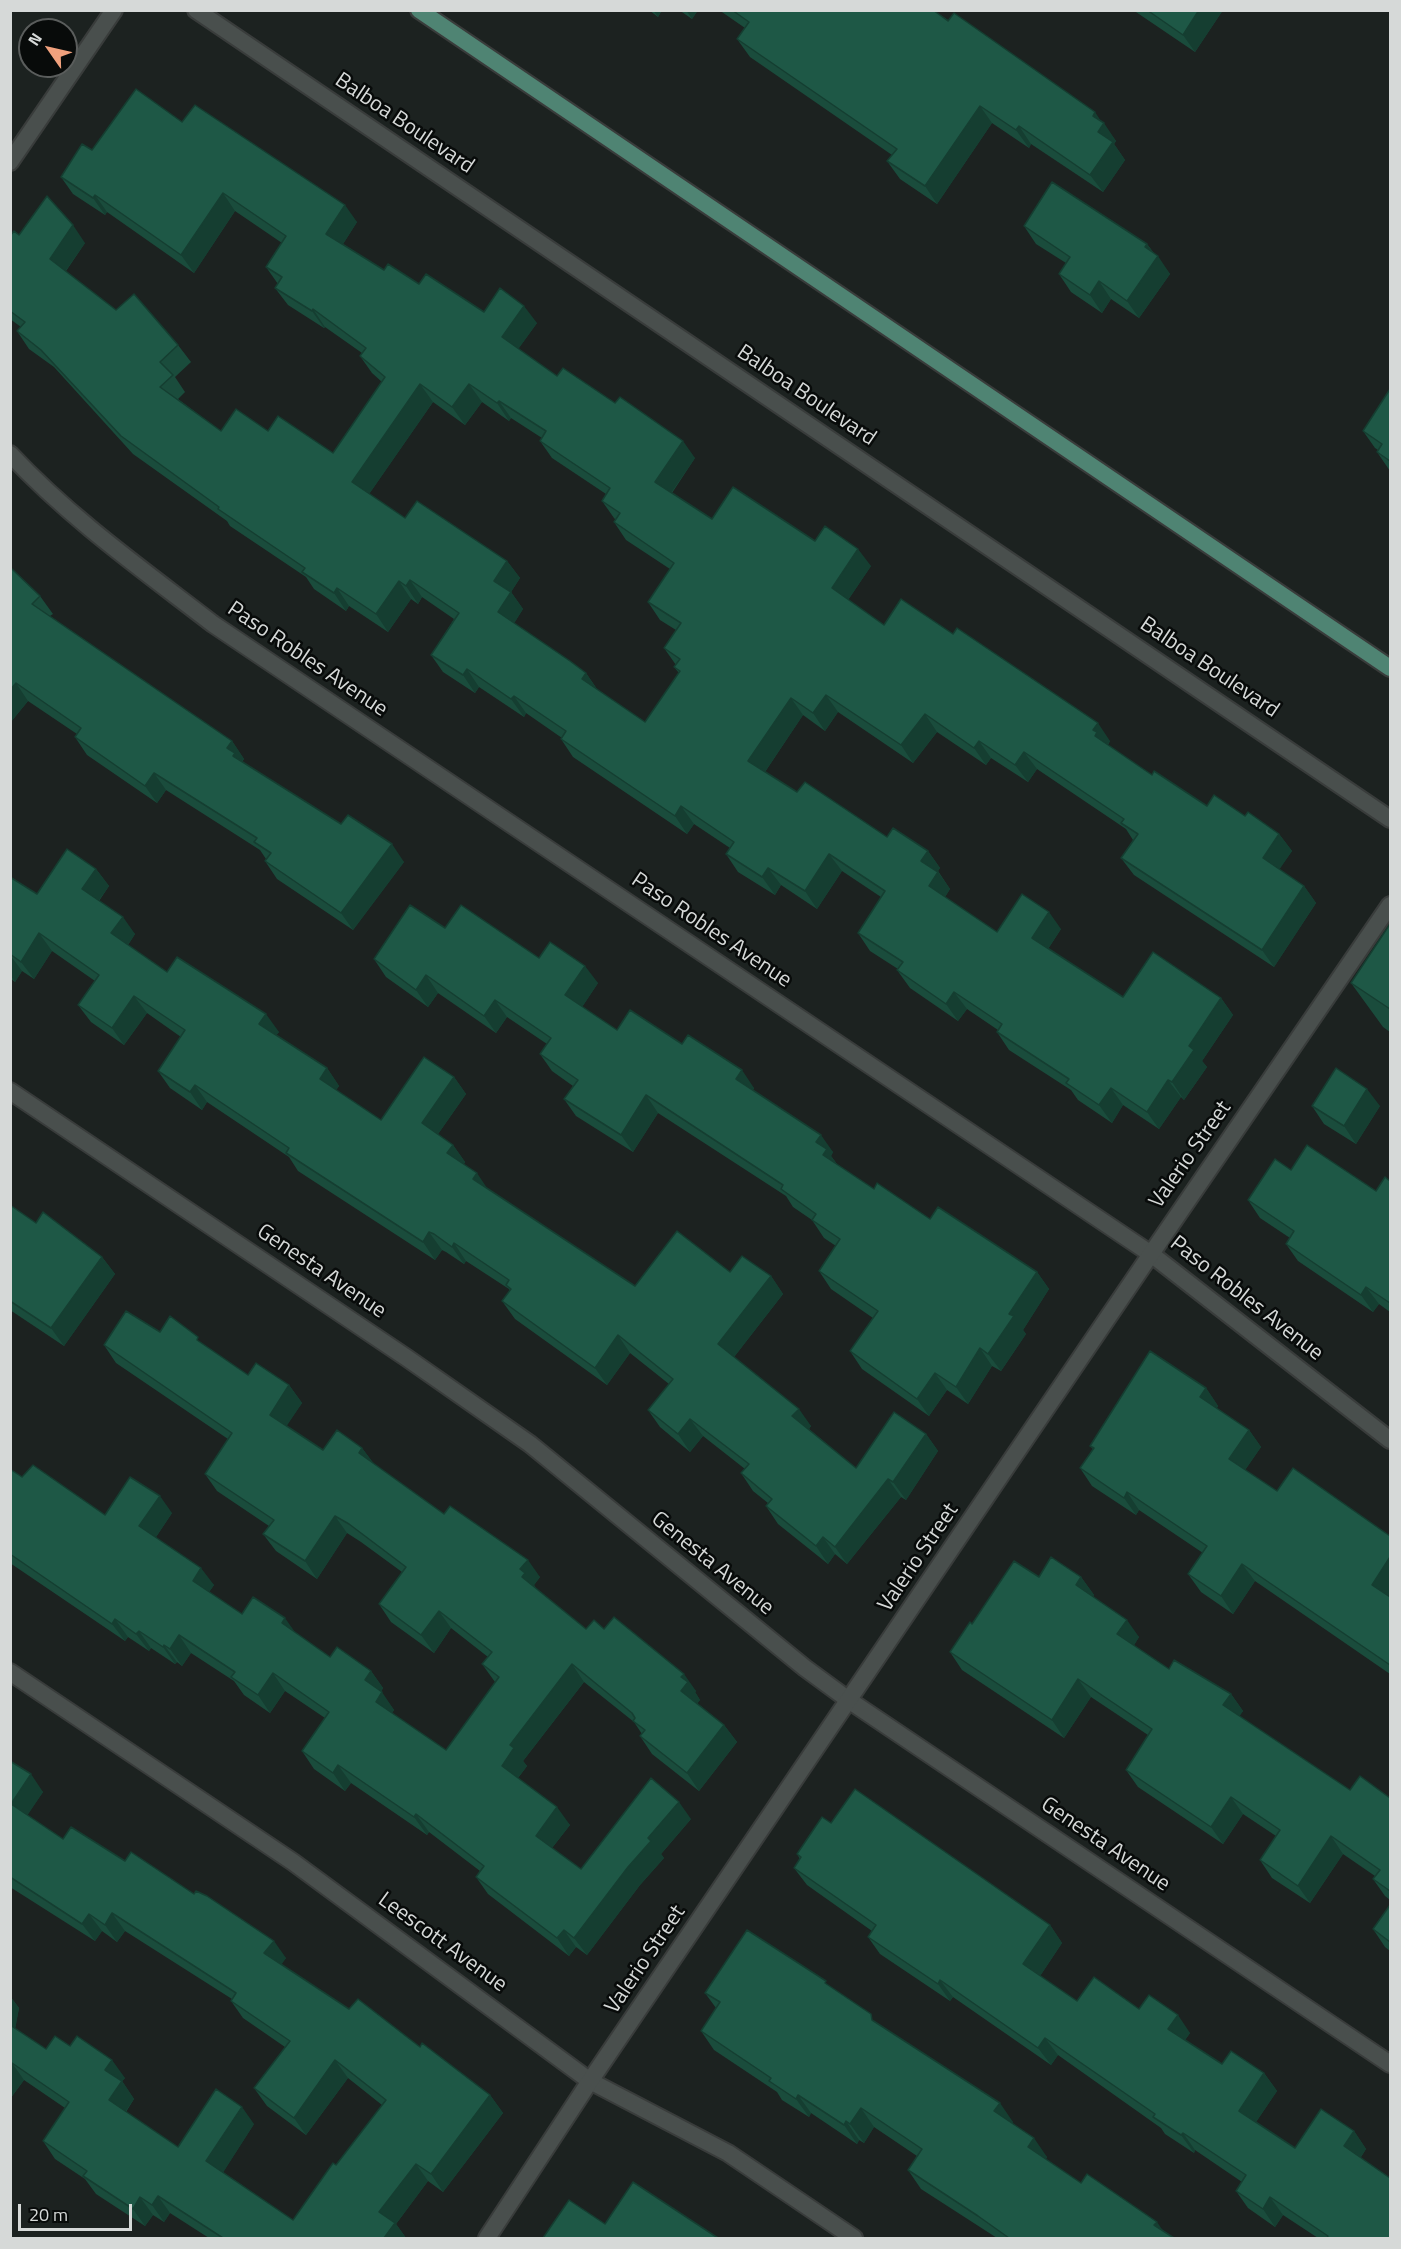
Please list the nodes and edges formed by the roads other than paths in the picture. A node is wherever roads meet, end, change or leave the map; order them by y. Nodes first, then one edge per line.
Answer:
1 (114, 10) edge
2 (196, 10) edge
3 (419, 10) edge
4 (10, 162) edge
5 (10, 454) edge
6 (1390, 669) edge
7 (1390, 819) edge
8 (1390, 905) edge
9 (10, 1091) edge
10 (1151, 1254) junction
11 (1390, 1440) edge
12 (10, 1672) edge
13 (850, 1701) junction
14 (1390, 2064) edge
15 (590, 2081) junction
16 (487, 2238) edge
17 (854, 2238) edge

1 - 4 street
2 - 7 street, Balboa Boulevard
3 - 6 main road
5 - 10 street, Paso Robles Avenue
8 - 10 street, Valerio Street
9 - 13 street, Genesta Avenue
10 - 11 street, Paso Robles Avenue
10 - 13 street, Valerio Street
12 - 15 street, Leescott Avenue
13 - 14 street, Genesta Avenue
13 - 15 street, Valerio Street
15 - 16 street, Valerio Street
15 - 17 street, Leescott Avenue

